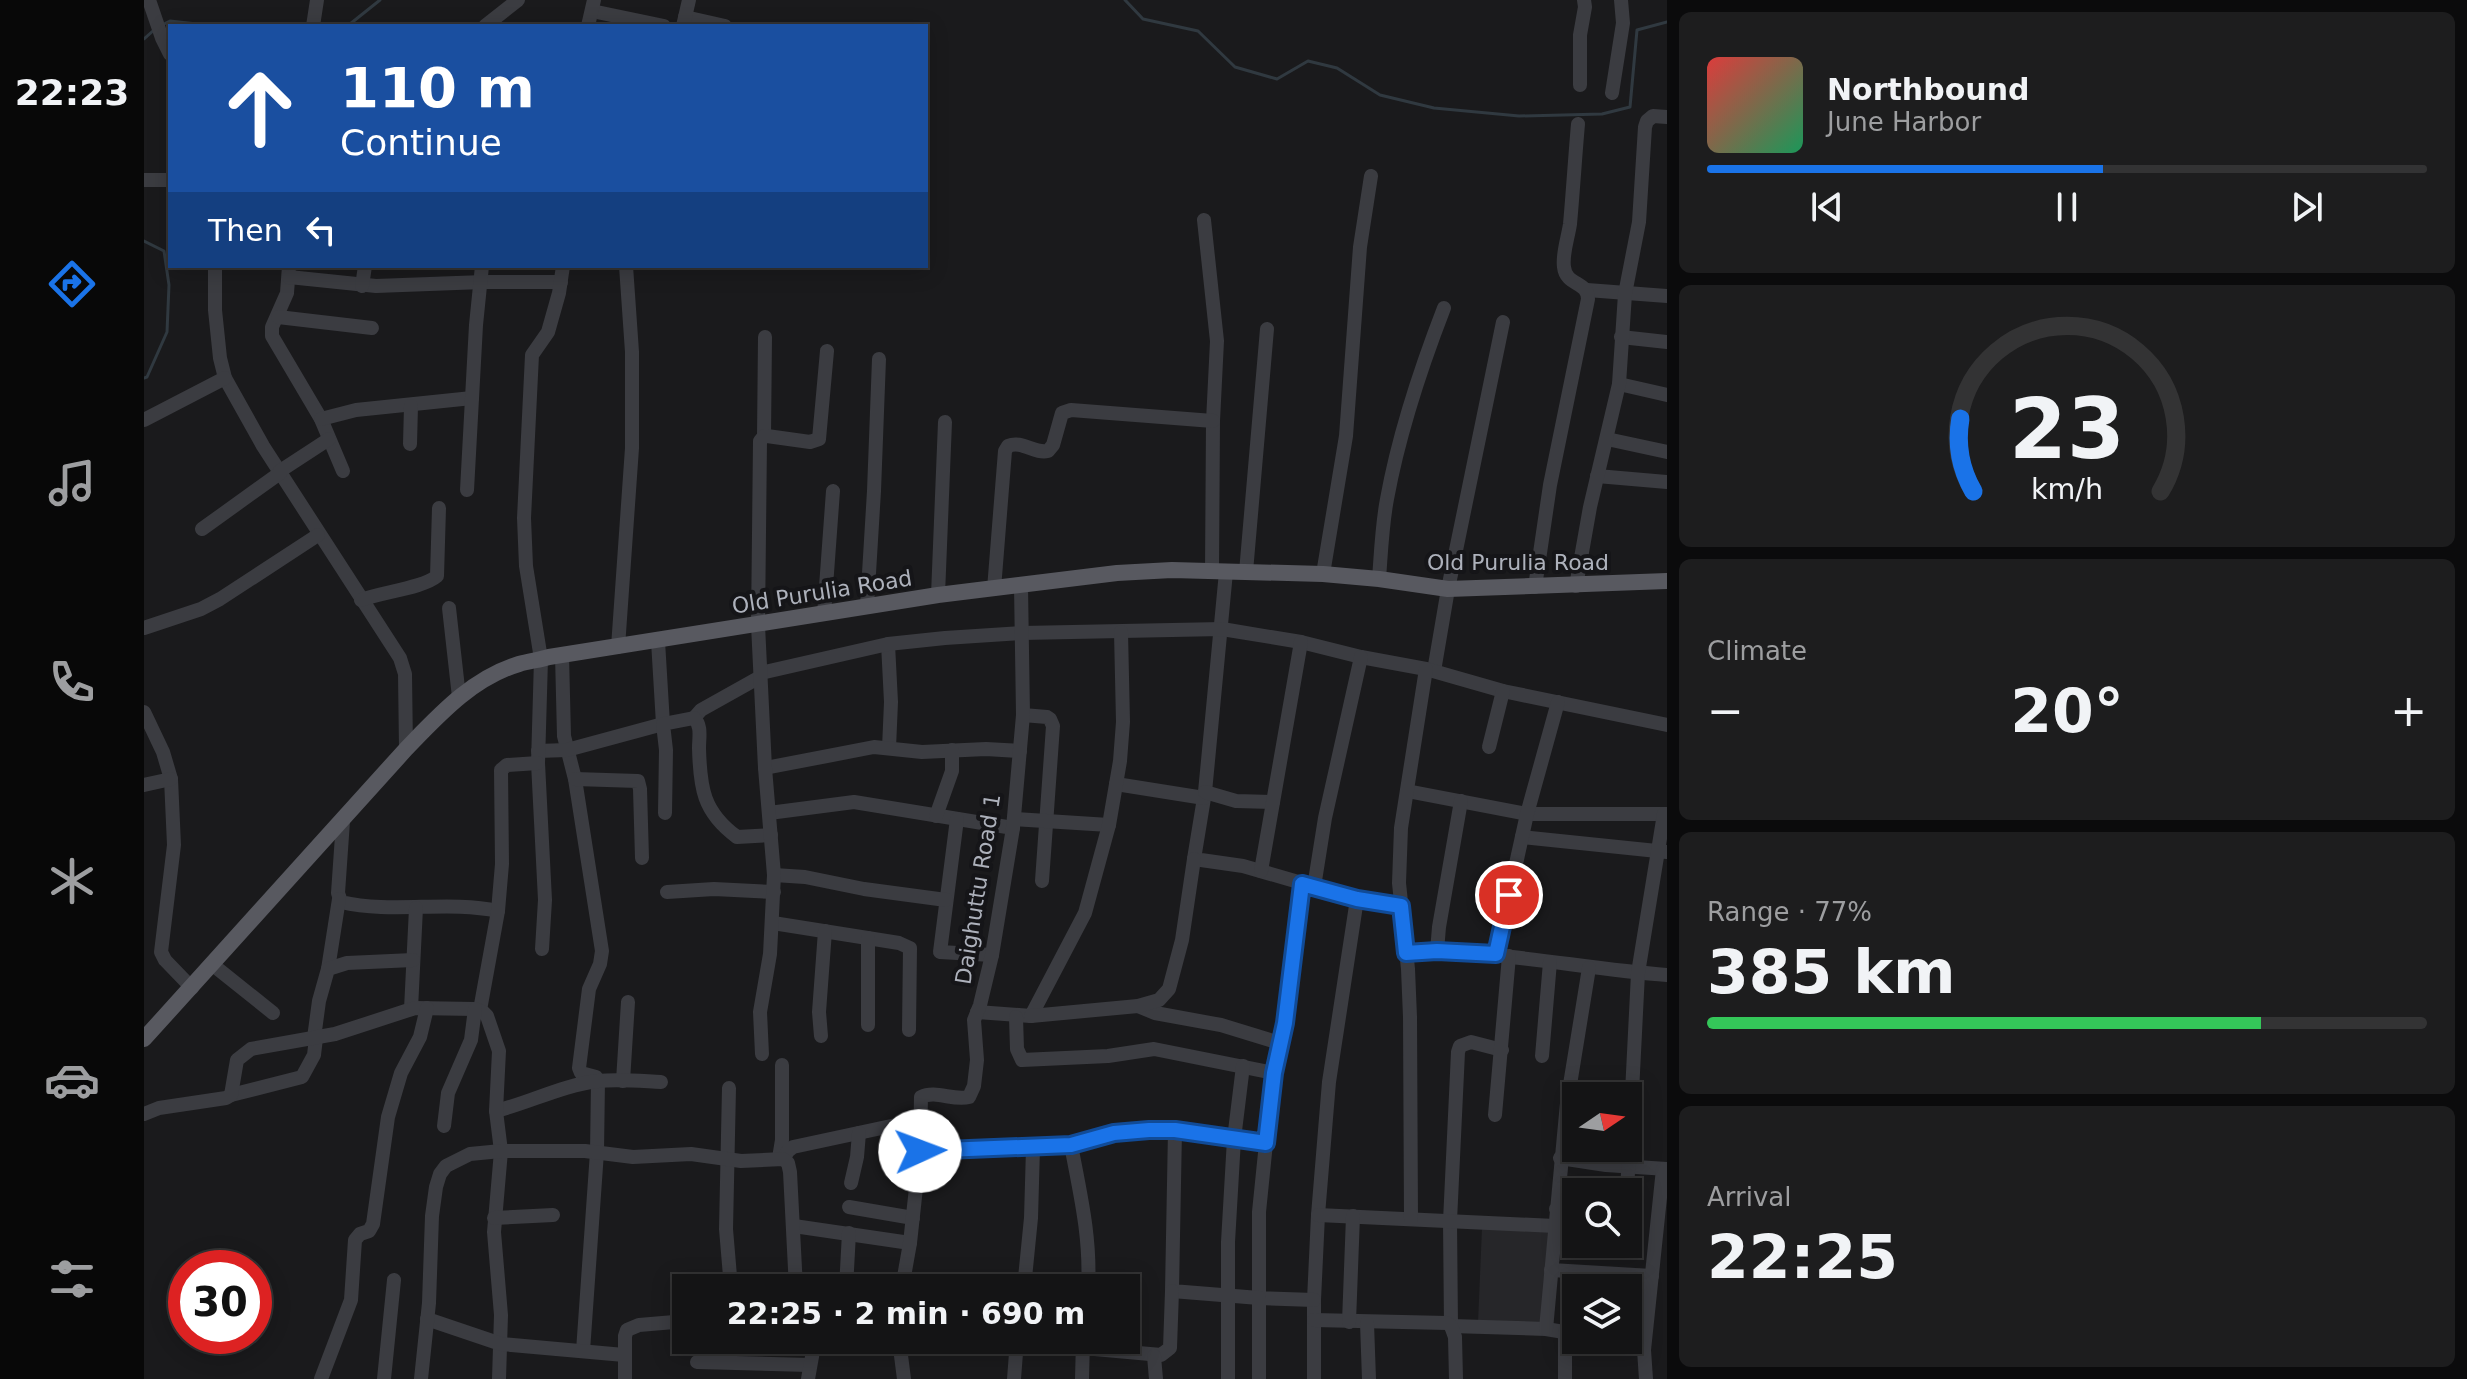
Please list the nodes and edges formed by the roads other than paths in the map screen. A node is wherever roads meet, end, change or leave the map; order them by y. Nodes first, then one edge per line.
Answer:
1 (317, 0) edge
2 (518, 0) edge
3 (689, 0) edge
4 (1584, 0) edge
5 (1621, 0) edge
6 (150, 4) edge
7 (593, 5) edge
8 (313, 22) edge
9 (684, 22) edge
10 (488, 24) edge
11 (657, 24) edge
12 (704, 24) edge
13 (168, 50) edge
14 (1580, 85) dead end
15 (1612, 93) dead end
16 (1667, 117) edge
17 (1578, 124) dead end
18 (1371, 176) dead end
19 (144, 180) edge
20 (168, 180) edge
21 (1204, 220) dead end
22 (215, 268) edge
23 (365, 268) edge
24 (482, 268) edge
25 (563, 268) edge
26 (626, 268) edge
27 (289, 272) edge
28 (561, 282) junction
29 (481, 283) junction
30 (362, 286) junction
31 (1587, 290) junction
32 (1625, 294) junction
33 (1667, 296) edge
34 (1444, 308) dead end
35 (278, 317) junction
36 (1503, 322) dead end
37 (372, 328) dead end
38 (1267, 329) dead end
39 (765, 337) dead end
40 (1621, 337) junction
41 (1667, 342) edge
42 (827, 351) dead end
43 (879, 359) dead end
44 (225, 378) junction
45 (1619, 384) junction
46 (1667, 395) edge
47 (472, 398) junction
48 (411, 406) junction
49 (321, 419) junction
50 (144, 420) edge
51 (1213, 421) junction
52 (945, 422) dead end
53 (764, 436) junction
54 (329, 439) junction
55 (1607, 439) junction
56 (410, 444) dead end
57 (1667, 452) edge
58 (343, 471) dead end
59 (280, 473) junction
60 (1597, 476) junction
61 (1667, 482) edge
62 (467, 490) dead end
63 (833, 491) dead end
64 (439, 508) dead end
65 (202, 529) dead end
66 (318, 535) junction
67 (1219, 571) junction
68 (1246, 572) junction
69 (1323, 574) junction
70 (1379, 579) junction
71 (1667, 581) edge
72 (1021, 586) junction
73 (1576, 586) junction
74 (1535, 587) junction
75 (994, 589) junction
76 (1448, 589) junction
77 (938, 595) junction
78 (361, 600) junction
79 (867, 606) junction
80 (449, 608) dead end
81 (824, 614) junction
82 (758, 625) junction
83 (144, 628) edge
84 (1222, 629) junction
85 (1121, 632) junction
86 (1022, 633) junction
87 (658, 641) junction
88 (1301, 642) junction
89 (888, 644) junction
90 (618, 647) junction
91 (562, 655) junction
92 (1361, 657) junction
93 (541, 659) junction
94 (1430, 670) junction
95 (761, 673) junction
96 (1503, 691) junction
97 (459, 697) junction
98 (1558, 702) junction
99 (144, 712) edge
100 (1023, 715) junction
101 (694, 718) junction
102 (663, 724) junction
103 (1667, 725) edge
104 (1489, 747) dead end
105 (889, 748) junction
106 (406, 749) junction
107 (567, 750) junction
108 (952, 750) junction
109 (1020, 751) junction
110 (538, 757) junction
111 (765, 768) junction
112 (171, 779) junction
113 (575, 779) junction
114 (1116, 784) junction
115 (144, 785) edge
116 (1407, 791) junction
117 (1204, 795) junction
118 (1461, 801) junction
119 (1273, 802) junction
120 (665, 813) dead end
121 (769, 813) junction
122 (1527, 814) junction
123 (1666, 814) edge
124 (936, 816) junction
125 (957, 819) junction
126 (1047, 820) junction
127 (343, 821) junction
128 (1013, 824) junction
129 (1109, 825) junction
130 (771, 835) junction
131 (1522, 837) junction
132 (1662, 852) edge
133 (642, 858) dead end
134 (1194, 859) junction
135 (1261, 871) junction
136 (774, 875) junction
137 (1042, 881) dead end
138 (1308, 886) junction
139 (667, 892) dead end
140 (774, 892) junction
141 (339, 899) junction
142 (1357, 899) junction
143 (946, 900) junction
144 (1401, 906) junction
145 (416, 908) junction
146 (498, 911) junction
147 (773, 923) junction
148 (825, 931) junction
149 (868, 938) junction
150 (542, 949) dead end
151 (1437, 951) junction
152 (911, 952) junction
153 (940, 952) junction
154 (1406, 953) junction
155 (992, 955) junction
156 (1503, 955) junction
157 (413, 960) junction
158 (1550, 962) junction
159 (213, 965) junction
160 (1589, 968) junction
161 (328, 969) junction
162 (1638, 973) junction
163 (1667, 975) edge
164 (192, 988) junction
165 (628, 1002) dead end
166 (1138, 1006) junction
167 (427, 1008) junction
168 (411, 1009) junction
169 (477, 1010) junction
170 (977, 1012) junction
171 (273, 1013) dead end
172 (1023, 1016) junction
173 (868, 1025) dead end
174 (909, 1030) dead end
175 (821, 1036) dead end
176 (315, 1038) junction
177 (144, 1039) edge
178 (1280, 1043) junction
179 (1502, 1050) junction
180 (762, 1054) dead end
181 (1542, 1056) dead end
182 (782, 1065) dead end
183 (1243, 1066) junction
184 (1274, 1073) junction
185 (598, 1081) junction
186 (623, 1081) junction
187 (661, 1082) dead end
188 (729, 1088) dead end
189 (231, 1095) junction
190 (144, 1114) edge
191 (1495, 1115) dead end
192 (497, 1116) junction
193 (919, 1120) junction
194 (444, 1126) dead end
195 (1175, 1130) junction
196 (859, 1133) junction
197 (1234, 1139) junction
198 (1266, 1143) junction
199 (1071, 1145) junction
200 (1033, 1148) junction
201 (501, 1151) junction
202 (920, 1151) junction
203 (597, 1152) junction
204 (1560, 1158) junction
205 (727, 1159) junction
206 (781, 1159) junction
207 (1629, 1167) junction
208 (1665, 1169) edge
209 (1628, 1178) edge
210 (851, 1183) dead end
211 (849, 1207) dead end
212 (1556, 1209) junction
213 (1562, 1209) edge
214 (553, 1215) dead end
215 (1318, 1215) junction
216 (1353, 1216) junction
217 (494, 1218) junction
218 (913, 1218) junction
219 (1411, 1219) junction
220 (1450, 1221) junction
221 (794, 1226) junction
222 (1555, 1226) junction
223 (849, 1233) junction
224 (910, 1243) junction
225 (1551, 1270) junction
226 (730, 1274) edge
227 (796, 1274) edge
228 (847, 1274) edge
229 (904, 1274) edge
230 (1025, 1274) edge
231 (1089, 1274) edge
232 (1652, 1276) junction
233 (394, 1280) dead end
234 (1172, 1291) junction
235 (1228, 1296) junction
236 (1259, 1298) junction
237 (1314, 1300) junction
238 (427, 1319) junction
239 (1314, 1320) junction
240 (1349, 1322) junction
241 (672, 1323) edge
242 (1367, 1323) junction
243 (1451, 1326) junction
244 (1546, 1329) junction
245 (1562, 1332) edge
246 (501, 1344) junction
247 (1644, 1350) joint
248 (583, 1351) junction
249 (901, 1354) edge
250 (1016, 1354) edge
251 (1083, 1354) edge
252 (1140, 1354) edge
253 (1568, 1354) edge
254 (624, 1355) junction
255 (1154, 1356) junction
256 (697, 1362) dead end
257 (809, 1372) edge
258 (321, 1379) edge
259 (384, 1379) edge
260 (421, 1379) edge
261 (499, 1379) edge
262 (625, 1379) edge
263 (904, 1379) edge
264 (1014, 1379) edge
265 (1082, 1379) edge
266 (1156, 1379) edge
267 (1228, 1379) edge
268 (1259, 1379) edge
269 (1314, 1379) edge
270 (1369, 1379) edge
271 (1456, 1379) edge
272 (1565, 1379) edge
273 (1646, 1379) edge

1 - 8 street
2 - 10 street
3 - 9 street
4 - 14 street
5 - 15 street
6 - 13 street
7 - 11 street
9 - 12 street
16 - 32 street
17 - 31 street
18 - 69 street
19 - 20 street
21 - 51 street
22 - 44 street
23 - 30 street
24 - 29 street
25 - 28 street
26 - 90 street
27 - 30 street
27 - 35 street
28 - 29 street
28 - 93 street
29 - 30 street
29 - 47 street
31 - 32 street
31 - 74 street
32 - 33 street
32 - 40 street
34 - 70 street
35 - 37 street
35 - 49 street
36 - 76 street
38 - 68 street
39 - 53 street
40 - 41 street
40 - 45 street
42 - 53 street
43 - 79 street
44 - 50 street
44 - 59 street
45 - 46 street
45 - 55 street
47 - 48 street
47 - 62 street
48 - 49 street
48 - 56 street
49 - 54 street
51 - 67 street
51 - 75 street
52 - 77 street
53 - 82 street
54 - 58 street
54 - 59 street
55 - 57 street
55 - 60 street
59 - 65 street
59 - 66 street
60 - 61 street
60 - 73 street
63 - 81 street
64 - 78 street
66 - 78 street
66 - 83 street
67 - 68 main road, Old Purulia Road
67 - 72 main road, Old Purulia Road
67 - 84 street
68 - 69 main road, Old Purulia Road
69 - 70 main road, Old Purulia Road
70 - 76 main road, Old Purulia Road
71 - 73 main road, Old Purulia Road
72 - 75 main road, Old Purulia Road
72 - 86 street, Daighuttu Road 1
73 - 74 main road, Old Purulia Road
74 - 76 main road, Old Purulia Road
75 - 77 main road, Old Purulia Road
76 - 94 street
77 - 79 main road, Old Purulia Road
78 - 106 street
79 - 81 main road, Old Purulia Road
80 - 97 street
81 - 82 main road, Old Purulia Road
82 - 87 main road, Old Purulia Road
82 - 95 street
84 - 85 street
84 - 88 street
84 - 117 street
85 - 86 street
85 - 114 street
86 - 89 street
86 - 100 street, Daighuttu Road 1
87 - 90 main road, Old Purulia Road
87 - 102 street
88 - 92 street
88 - 119 street
89 - 95 street
89 - 105 street
90 - 91 main road, Old Purulia Road
91 - 93 main road, Old Purulia Road
91 - 107 street
92 - 94 street
92 - 138 street
93 - 97 main road, Old Purulia Road
93 - 110 street
94 - 96 street
94 - 116 street
95 - 101 street
95 - 111 street
96 - 98 street
96 - 104 street
97 - 106 main road, Old Purulia Road
98 - 103 street
98 - 122 street
99 - 112 street
100 - 109 street, Daighuttu Road 1
100 - 126 street
101 - 102 street
101 - 130 street
102 - 107 street
102 - 120 street
105 - 108 street
105 - 111 street
106 - 127 main road, Old Purulia Road
107 - 110 street
107 - 113 street
108 - 109 street
108 - 124 street
109 - 128 street, Daighuttu Road 1
110 - 146 street
110 - 150 street
111 - 121 street
112 - 115 street
112 - 164 street
113 - 133 street
113 - 185 street
114 - 117 street
114 - 129 street
116 - 118 street
116 - 144 street
117 - 119 street
117 - 134 street
118 - 122 street
118 - 151 street
119 - 135 street
121 - 124 street
121 - 130 street
122 - 123 street
122 - 131 street
123 - 132 street
124 - 125 street
125 - 128 street
125 - 143 street
126 - 128 street
126 - 129 street
126 - 137 street
127 - 141 street
127 - 159 main road, Old Purulia Road
128 - 155 street, Daighuttu Road 1
129 - 172 street
130 - 136 street
131 - 132 street
131 - 156 street
132 - 162 street
134 - 135 street
134 - 166 street
135 - 138 street
136 - 140 street
136 - 143 street
138 - 142 street
138 - 178 street
139 - 140 street
140 - 147 street
141 - 145 street
141 - 161 street
142 - 144 street
142 - 215 street
143 - 153 street
144 - 154 street
145 - 146 street
145 - 157 street
146 - 169 street
147 - 148 street
147 - 180 street
148 - 149 street
148 - 175 street
149 - 152 street
149 - 173 street
151 - 154 street
151 - 156 street
152 - 153 street
152 - 174 street
153 - 155 street
154 - 219 street
155 - 170 street, Daighuttu Road 1
156 - 158 street
156 - 179 street
157 - 161 street
157 - 168 street
158 - 160 street
158 - 181 street
159 - 164 main road, Old Purulia Road
159 - 171 street
160 - 162 street
160 - 204 street
161 - 176 street
162 - 163 street
162 - 207 street
164 - 177 main road, Old Purulia Road
165 - 186 street
166 - 172 street
166 - 178 street
167 - 168 street
167 - 169 street
167 - 258 street
168 - 176 street
169 - 192 street
169 - 194 street
170 - 172 street
170 - 193 street, Daighuttu Road 1
172 - 183 street
176 - 189 street
176 - 189 street
178 - 184 street
179 - 191 street
179 - 220 street
182 - 206 street
183 - 184 street
183 - 197 street
184 - 198 street
185 - 186 street
185 - 192 street
185 - 203 street
186 - 187 street
188 - 205 street
189 - 190 street
192 - 201 street
193 - 196 street
193 - 202 street
195 - 197 street
195 - 199 street
195 - 234 street
196 - 206 street
196 - 210 street
197 - 198 street
197 - 235 street
198 - 236 street
199 - 200 street
199 - 231 street
200 - 202 street
200 - 230 street
201 - 203 street
201 - 217 street
201 - 238 street
202 - 218 street
203 - 205 street
203 - 248 street
204 - 207 street
204 - 212 street
205 - 206 street
205 - 226 street
206 - 221 street
207 - 208 street
207 - 209 street
208 - 232 street
211 - 218 street
212 - 213 street
212 - 222 street
214 - 217 street
215 - 216 street
215 - 237 street
216 - 219 street
216 - 240 street
217 - 246 street
218 - 224 street
219 - 220 street
220 - 222 street
220 - 243 street
221 - 223 street
221 - 227 street
222 - 225 street
223 - 224 street
223 - 228 street
224 - 229 street
225 - 232 street
225 - 244 street
232 - 247 street
233 - 259 street
234 - 235 street
234 - 255 street
235 - 236 street
235 - 267 street
236 - 237 street
236 - 268 street
237 - 239 street
238 - 246 street
238 - 260 street
239 - 240 street
239 - 269 street
240 - 242 street
241 - 254 street
242 - 243 street
242 - 270 street
243 - 244 street
243 - 271 street
244 - 245 street
246 - 248 street
246 - 261 street
247 - 273 street
248 - 254 street
249 - 263 street
250 - 264 street
251 - 265 street
252 - 255 street
253 - 272 street
254 - 262 street
255 - 266 street
256 - 257 street

